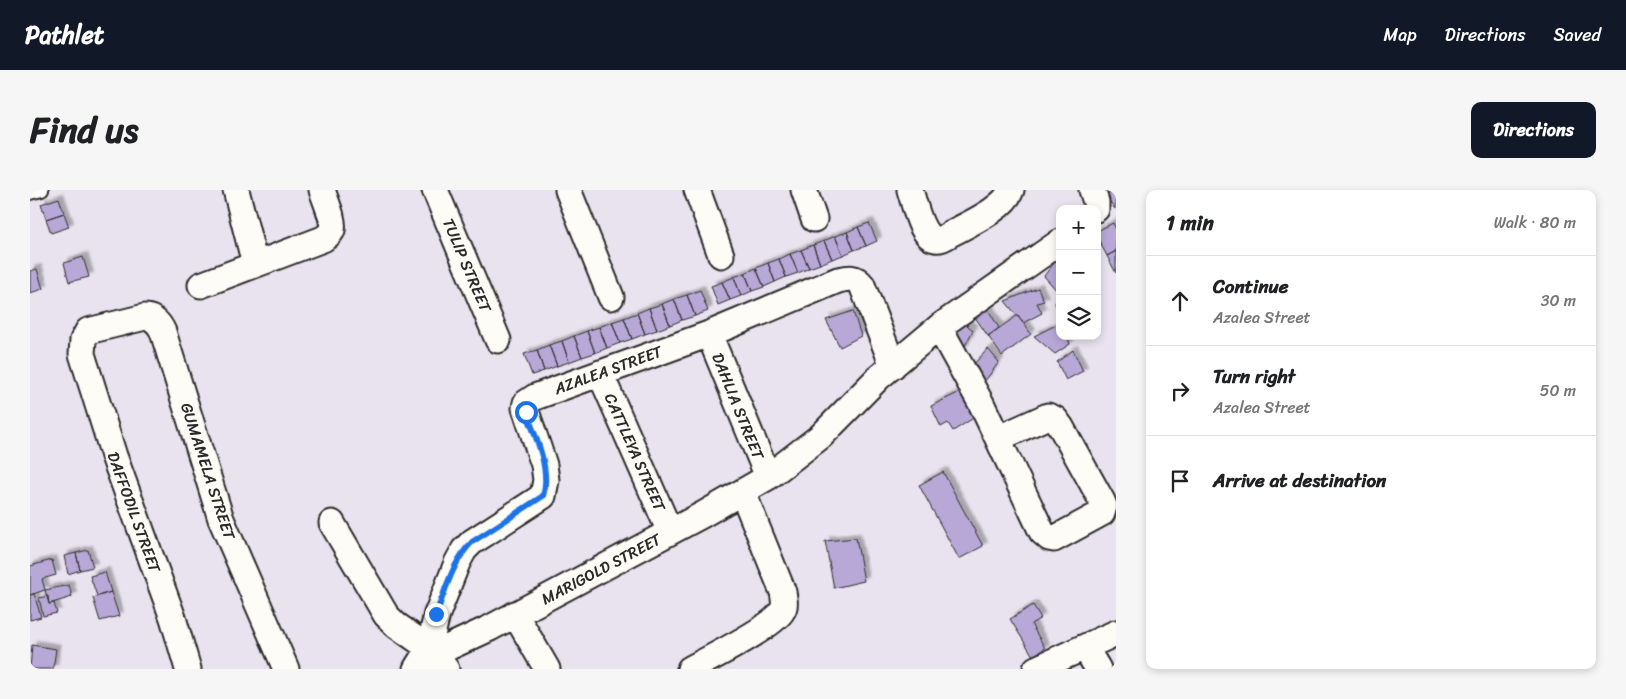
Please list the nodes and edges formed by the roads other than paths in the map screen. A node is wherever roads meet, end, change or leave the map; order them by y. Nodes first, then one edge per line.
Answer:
1 (42, 190) edge
2 (236, 190) edge
3 (435, 190) edge
4 (568, 190) edge
5 (697, 190) edge
6 (804, 190) edge
7 (910, 190) edge
8 (1011, 190) edge
9 (1092, 190) edge
10 (30, 193) edge
11 (331, 193) edge
12 (1096, 205) edge
13 (814, 219) dead end
14 (1056, 245) edge
15 (721, 255) dead end
16 (255, 264) junction
17 (201, 285) dead end
18 (611, 297) dead end
19 (160, 326) joint
20 (939, 327) junction
21 (709, 334) junction
22 (498, 340) dead end
23 (893, 366) junction
24 (600, 373) junction
25 (999, 438) junction
26 (768, 477) junction
27 (743, 493) junction
28 (332, 523) dead end
29 (670, 532) junction
30 (515, 614) junction
31 (1116, 633) edge
32 (429, 648) junction
33 (1084, 648) junction
34 (188, 669) edge
35 (286, 669) edge
36 (416, 669) edge
37 (446, 669) edge
38 (547, 669) edge
39 (690, 669) edge
40 (1036, 669) edge
41 (1098, 669) edge

1 - 10 lane
2 - 16 street
3 - 22 street, TULIP STREET
4 - 18 street
5 - 15 street
6 - 13 street
7 - 8 street
9 - 12 street
11 - 16 street
14 - 20 street, MARIGOLD STREET
16 - 17 street
19 - 34 street, DAFFODIL STREET
19 - 35 street, GUMAMELA STREET
20 - 23 street, MARIGOLD STREET
20 - 25 street
21 - 23 street, AZALEA STREET
21 - 24 street, AZALEA STREET
21 - 26 street, DAHLIA STREET
23 - 26 street, MARIGOLD STREET
24 - 29 street, CATTLEYA STREET
24 - 32 street, AZALEA STREET
25 - 25 street
26 - 27 street, MARIGOLD STREET
27 - 29 street, MARIGOLD STREET
27 - 39 street
28 - 32 street
29 - 30 street, MARIGOLD STREET
30 - 32 street, MARIGOLD STREET
30 - 38 street
31 - 33 street
32 - 36 street
32 - 37 street
33 - 40 street
33 - 41 street

